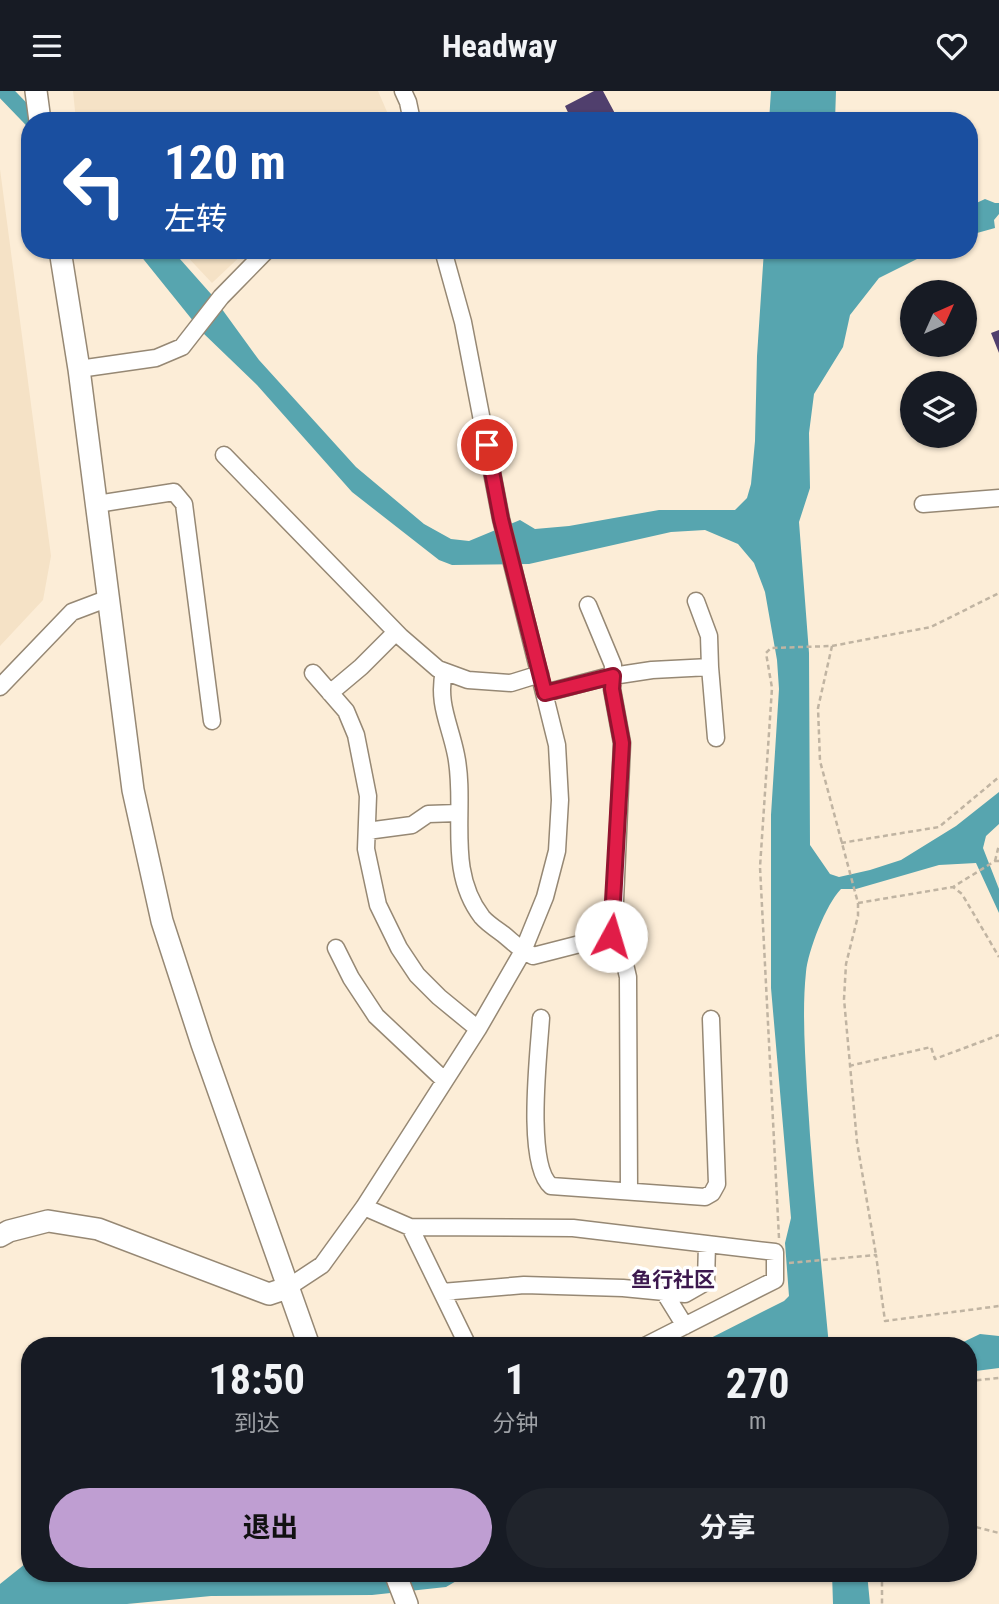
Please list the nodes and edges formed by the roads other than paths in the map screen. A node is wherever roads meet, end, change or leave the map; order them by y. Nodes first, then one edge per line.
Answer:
1 (403, 91) edge
2 (410, 112) edge
3 (61, 259) edge
4 (258, 259) edge
5 (446, 259) edge
6 (79, 369) junction
7 (224, 455) dead end
8 (999, 498) edge
9 (97, 504) junction
10 (923, 504) dead end
11 (109, 598) junction
12 (696, 601) dead end
13 (588, 605) dead end
14 (396, 632) junction
15 (710, 667) junction
16 (444, 671) junction
17 (313, 673) dead end
18 (540, 674) junction
19 (613, 676) junction
20 (0, 687) edge
21 (330, 693) junction
22 (545, 693) junction
23 (212, 720) dead end
24 (716, 738) dead end
25 (458, 813) junction
26 (367, 831) junction
27 (611, 936) junction
28 (336, 948) dead end
29 (523, 951) junction
30 (541, 1017) dead end
31 (711, 1019) dead end
32 (478, 1029) junction
33 (444, 1080) junction
34 (629, 1191) junction
35 (364, 1207) junction
36 (410, 1227) junction
37 (0, 1236) edge
38 (707, 1244) junction
39 (287, 1288) junction
40 (442, 1292) junction
41 (664, 1292) junction
42 (685, 1326) junction
43 (306, 1337) edge
44 (464, 1337) edge
45 (663, 1337) edge
46 (398, 1582) edge
47 (407, 1604) edge

1 - 2 street
3 - 6 main road
4 - 6 street
5 - 18 street
6 - 9 main road
7 - 14 street
8 - 10 street
9 - 11 main road
9 - 23 street
11 - 20 street
11 - 39 main road
12 - 15 street
13 - 19 street
14 - 16 street
14 - 21 street
15 - 19 street
15 - 24 street
16 - 18 street
16 - 25 street
17 - 21 street
18 - 22 street
19 - 22 street
19 - 27 street
21 - 26 street
22 - 29 street
25 - 26 street
25 - 29 street
26 - 32 street
27 - 29 street
27 - 34 street
28 - 33 street
29 - 32 street
30 - 34 street
31 - 34 street
32 - 33 street
33 - 35 street
35 - 36 street
35 - 39 street
36 - 38 street
36 - 40 street
37 - 39 main road
38 - 41 street
38 - 42 street
39 - 43 main road
40 - 41 street
40 - 44 street
41 - 42 street
42 - 45 street
46 - 47 main road

